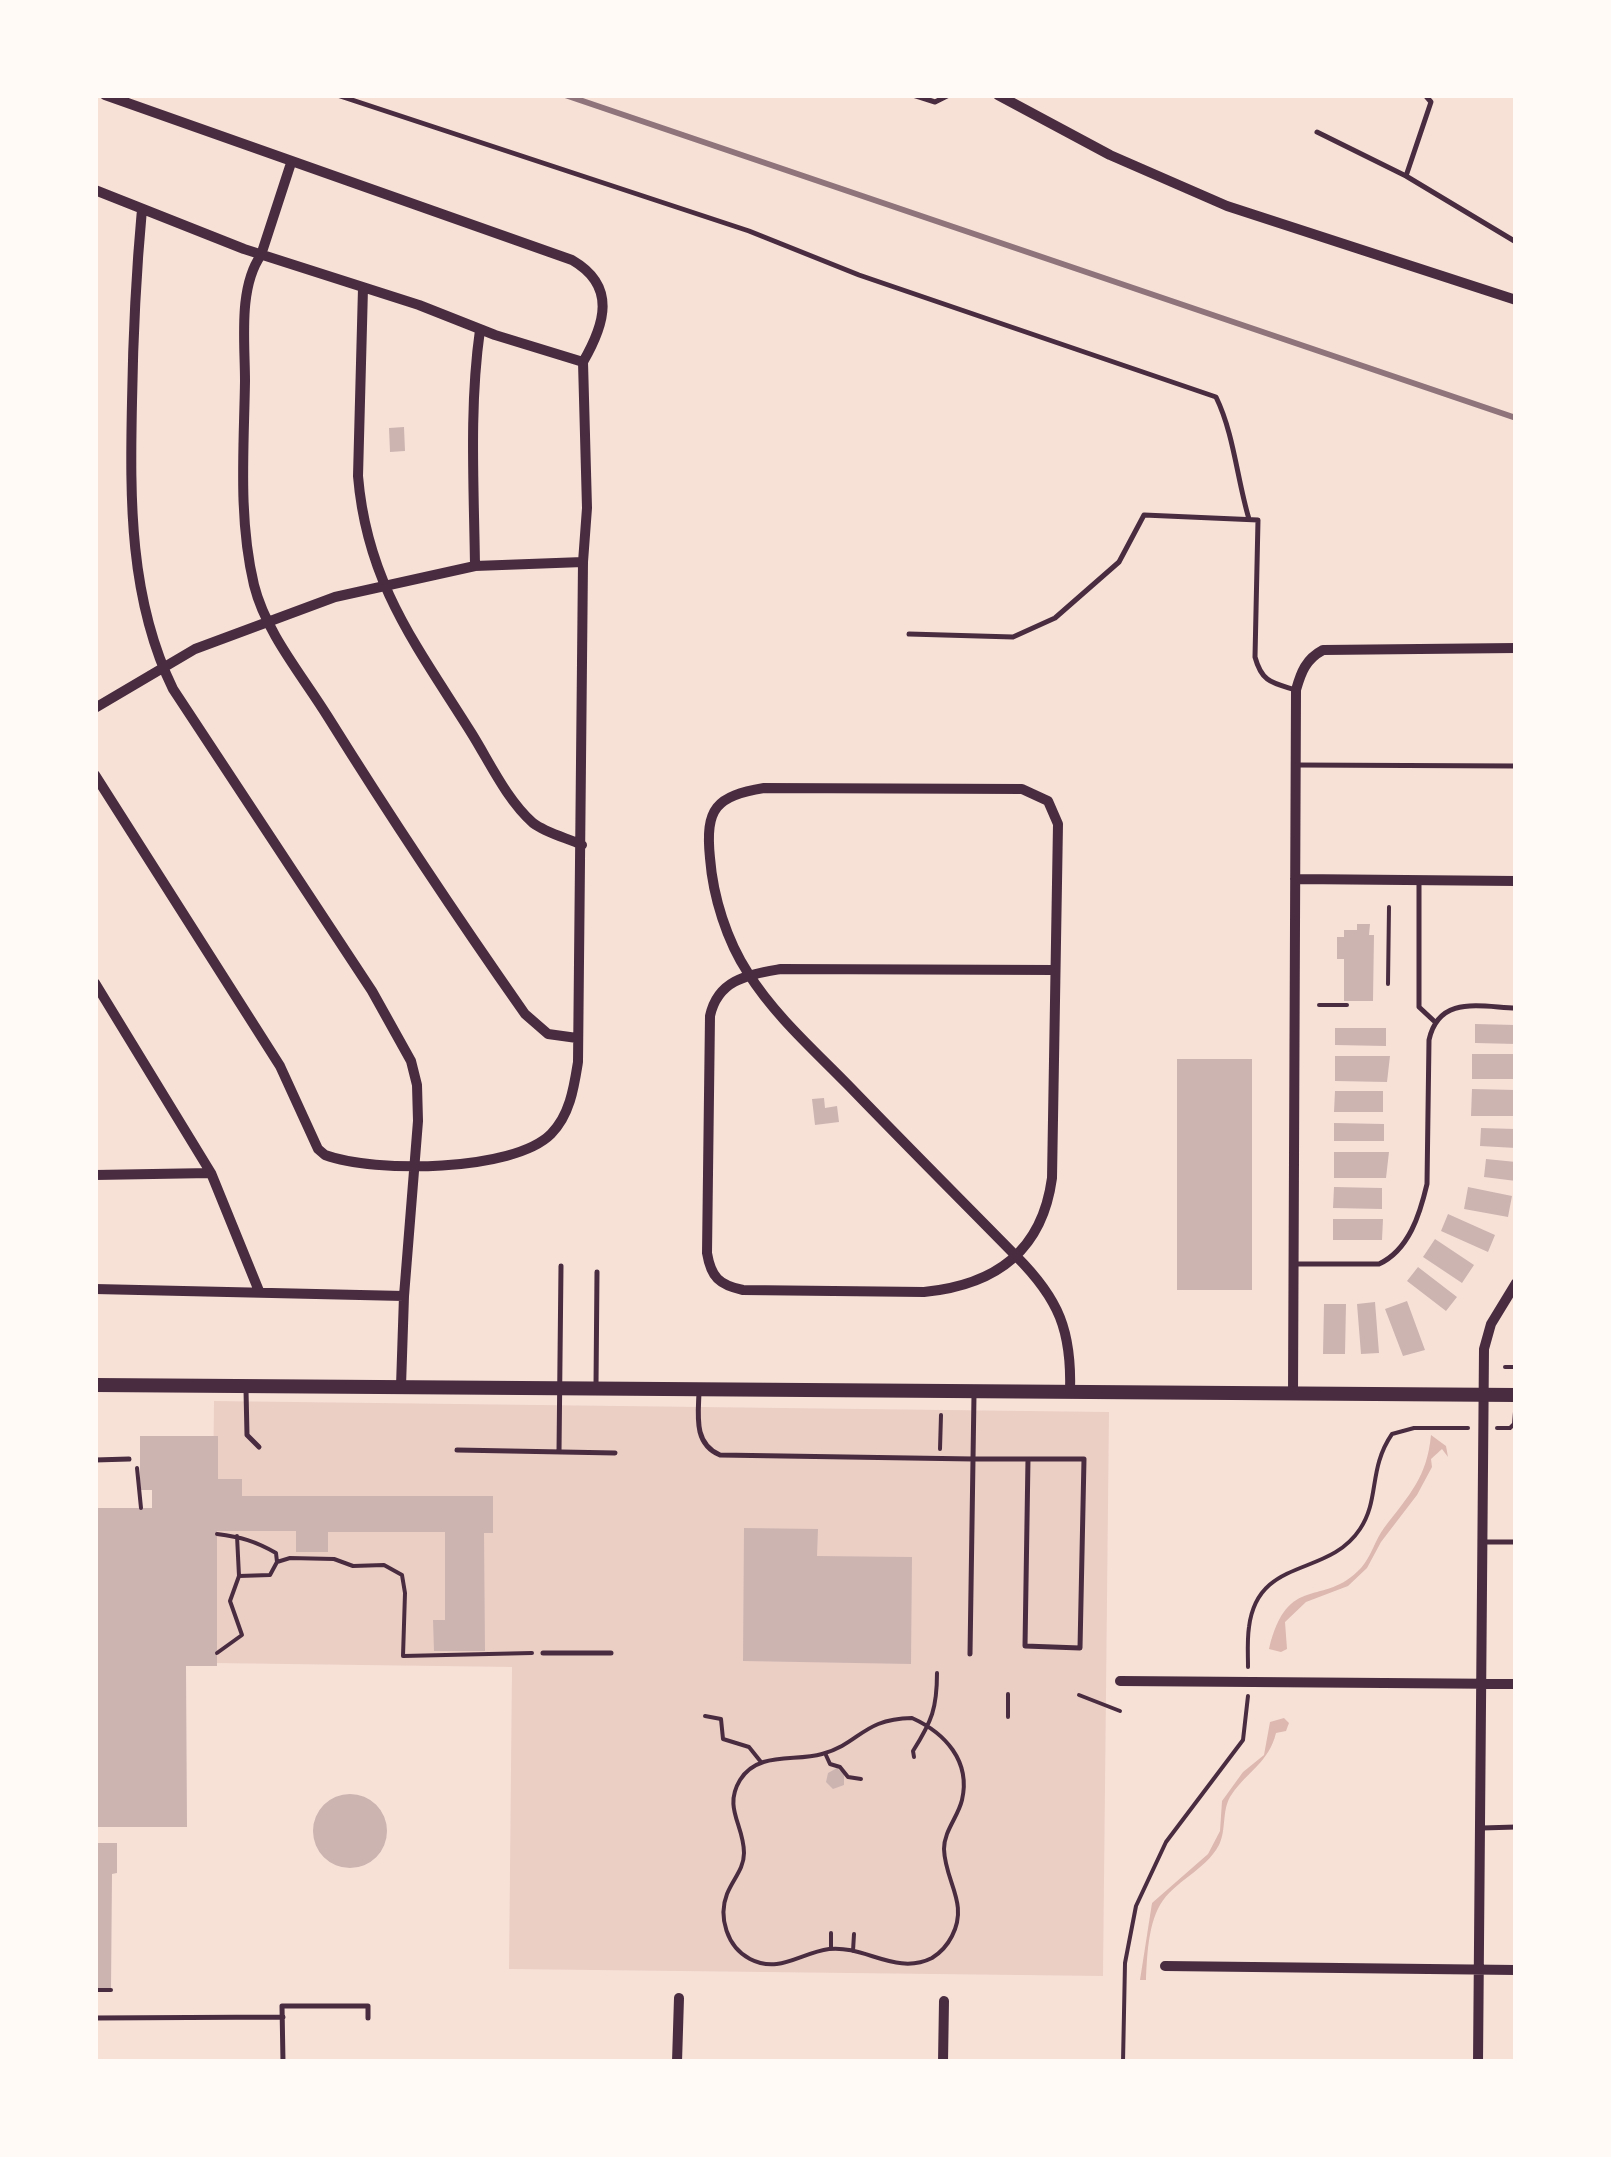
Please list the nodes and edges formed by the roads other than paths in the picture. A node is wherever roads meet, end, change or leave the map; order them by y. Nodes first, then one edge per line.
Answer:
1 (105, 95) edge
2 (337, 95) edge
3 (914, 95) edge
4 (949, 95) edge
5 (998, 95) edge
6 (1425, 95) edge
7 (1317, 132) dead end
8 (291, 163) junction
9 (1406, 176) junction
10 (95, 190) edge
11 (142, 209) junction
12 (1516, 242) edge
13 (261, 255) junction
14 (362, 288) junction
15 (1516, 300) edge
16 (480, 330) junction
17 (583, 362) junction
18 (1250, 519) junction
19 (583, 562) junction
20 (475, 566) junction
21 (383, 586) junction
22 (268, 621) junction
23 (910, 634) dead end
24 (1516, 648) edge
25 (163, 668) junction
26 (1296, 690) junction
27 (95, 708) edge
28 (1296, 765) junction
29 (1516, 766) edge
30 (95, 775) edge
31 (582, 845) junction
32 (1295, 879) junction
33 (1419, 880) junction
34 (1516, 881) edge
35 (1054, 970) junction
36 (750, 976) junction
37 (95, 984) edge
38 (1516, 1008) edge
39 (1434, 1021) junction
40 (577, 1038) junction
41 (414, 1168) junction
42 (211, 1173) junction
43 (95, 1175) edge
44 (1016, 1256) junction
45 (1294, 1264) junction
46 (562, 1266) dead end
47 (597, 1272) dead end
48 (1516, 1283) edge
49 (95, 1289) edge
50 (259, 1291) junction
51 (404, 1296) junction
52 (95, 1385) edge
53 (246, 1386) junction
54 (401, 1386) junction
55 (560, 1388) junction
56 (596, 1388) junction
57 (699, 1390) junction
58 (974, 1392) junction
59 (1070, 1392) junction
60 (1293, 1393) junction
61 (1483, 1395) junction
62 (1516, 1395) edge
63 (259, 1447) dead end
64 (457, 1450) dead end
65 (560, 1452) junction
66 (614, 1452) dead end
67 (974, 1458) junction
68 (129, 1459) road end
69 (1028, 1459) junction
70 (95, 1460) edge
71 (1480, 1542) junction
72 (1516, 1542) edge
73 (543, 1653) road end
74 (611, 1653) dead end
75 (970, 1654) dead end
76 (1120, 1681) dead end
77 (1481, 1683) junction
78 (1516, 1684) edge
79 (1516, 1827) edge
80 (1480, 1828) junction
81 (1166, 1966) dead end
82 (1479, 1970) junction
83 (1516, 1970) edge
84 (679, 1998) dead end
85 (944, 2001) dead end
86 (282, 2017) junction
87 (95, 2018) edge
88 (368, 2018) dead end
89 (283, 2062) edge
90 (677, 2062) edge
91 (943, 2062) edge
92 (1478, 2062) edge

1 - 8 street
2 - 18 lane
3 - 4 lane
5 - 15 street
6 - 9 lane
7 - 9 lane
8 - 13 street
8 - 17 street
9 - 12 lane
10 - 11 street
11 - 13 street
11 - 25 street
13 - 14 street
13 - 22 street
14 - 16 street
14 - 21 street
16 - 17 street
16 - 20 street
17 - 19 street
18 - 23 lane
18 - 26 lane
19 - 20 street
19 - 31 street
20 - 21 street
21 - 22 street
21 - 31 street
22 - 25 street
22 - 40 street
24 - 26 street
25 - 27 street
25 - 41 street
26 - 28 street
28 - 29 lane
28 - 32 street
30 - 41 street
31 - 40 street
32 - 33 street
32 - 45 street
33 - 34 street
33 - 39 lane
35 - 36 street
35 - 36 street
35 - 44 street
36 - 44 street
36 - 44 street
37 - 42 street
38 - 39 lane
39 - 45 lane
40 - 41 street
41 - 51 street
42 - 43 street
42 - 50 street
44 - 59 street
45 - 60 street
46 - 55 lane
47 - 56 lane
48 - 61 street
49 - 50 street
50 - 51 street
51 - 54 street
52 - 53 main road
53 - 54 main road
53 - 63 lane
54 - 55 main road
55 - 56 main road
55 - 65 lane
56 - 57 main road
57 - 58 main road
57 - 67 lane
58 - 59 main road
58 - 67 lane
59 - 60 main road
60 - 61 main road
61 - 62 main road
61 - 71 street
64 - 65 lane
65 - 66 lane
67 - 69 lane
67 - 75 lane
68 - 70 lane
69 - 69 lane
71 - 72 lane
71 - 77 street
73 - 74 lane
76 - 77 street
77 - 78 street
77 - 80 street
79 - 80 lane
80 - 82 street
81 - 82 street
82 - 83 street
82 - 92 street
84 - 90 street
85 - 91 street
86 - 87 lane
86 - 88 lane
86 - 89 lane

